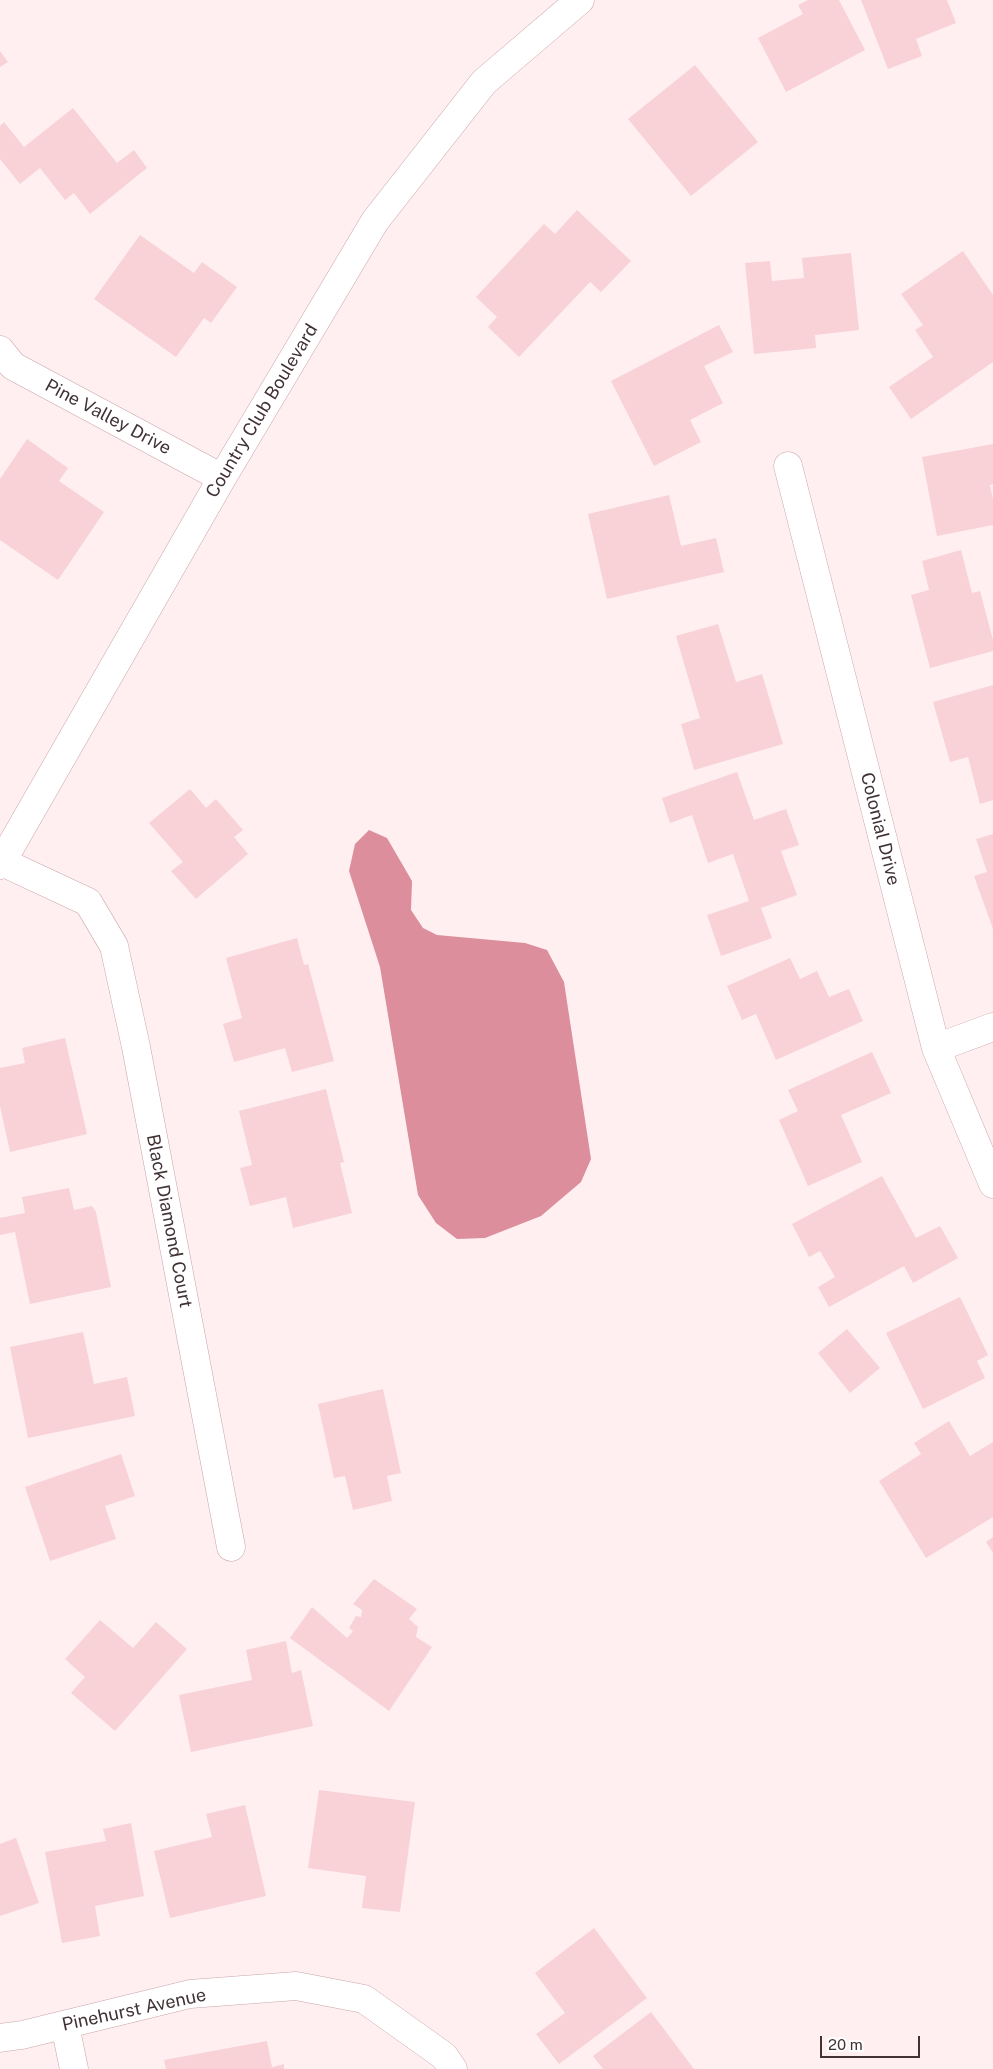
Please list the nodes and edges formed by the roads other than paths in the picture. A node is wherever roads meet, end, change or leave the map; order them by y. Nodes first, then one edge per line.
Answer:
1 (580, 0) edge
2 (0, 350) edge
3 (788, 466) dead end
4 (222, 478) junction
5 (1, 863) edge
6 (993, 1027) edge
7 (936, 1048) junction
8 (993, 1184) edge
9 (231, 1547) dead end
10 (65, 2025) junction
11 (0, 2038) edge
12 (74, 2069) edge
13 (453, 2069) edge

1 - 4 street, Country Club Boulevard
2 - 4 street, Pine Valley Drive
3 - 7 street, Colonial Drive
4 - 5 street, Country Club Boulevard
5 - 9 street, Black Diamond Court
6 - 7 street
7 - 8 street, Colonial Drive
10 - 11 street, Pinehurst Avenue
10 - 12 street
10 - 13 street, Pinehurst Avenue

